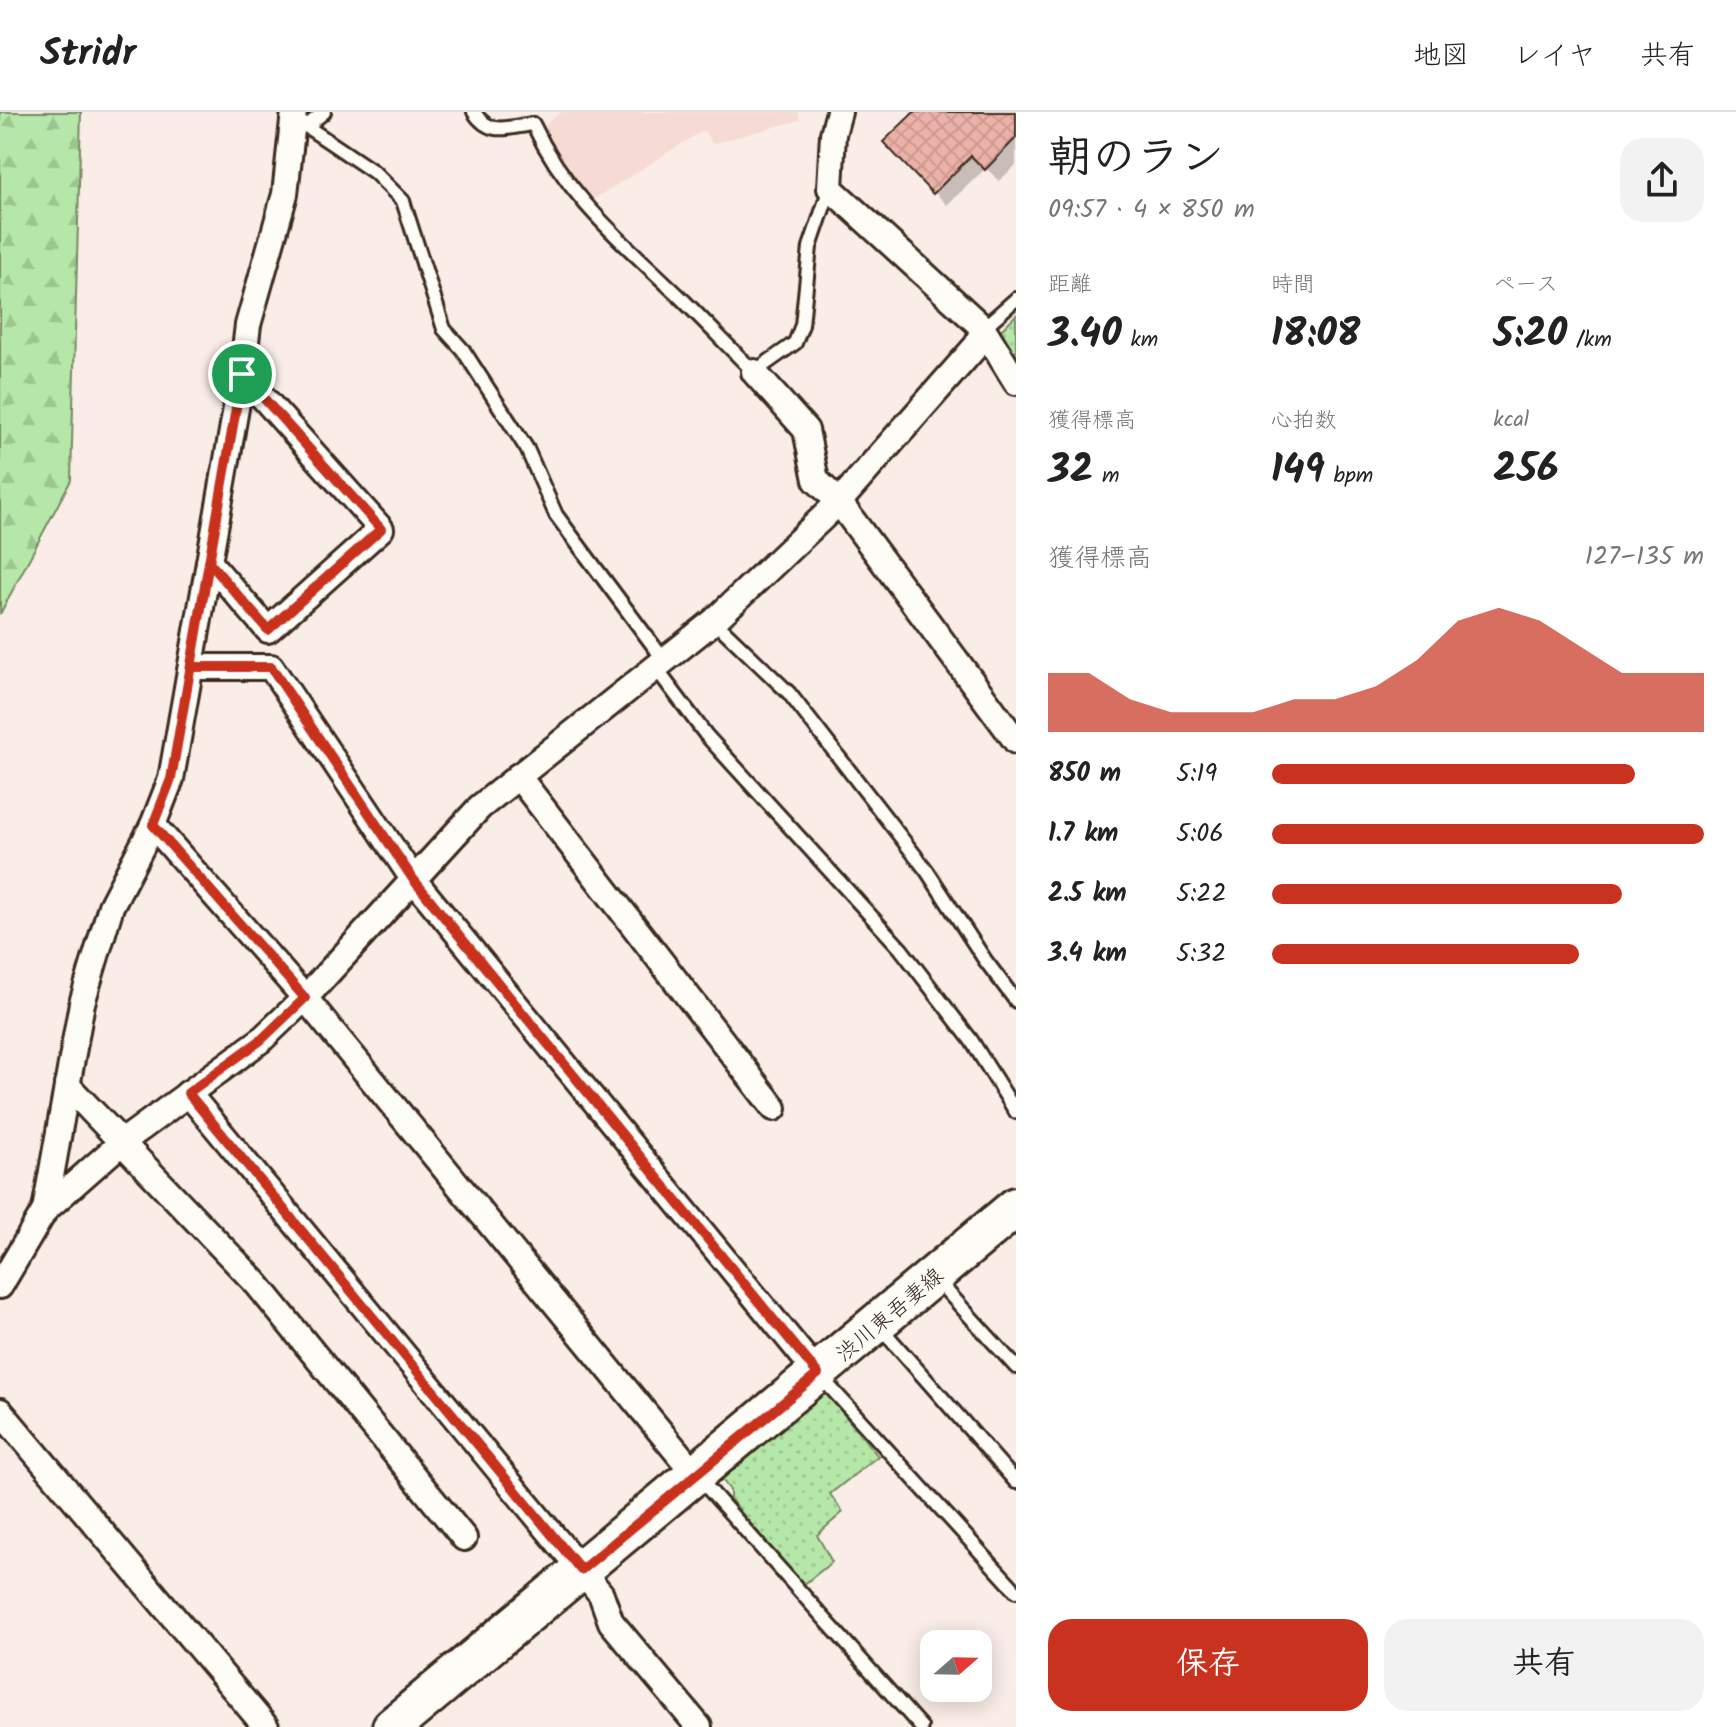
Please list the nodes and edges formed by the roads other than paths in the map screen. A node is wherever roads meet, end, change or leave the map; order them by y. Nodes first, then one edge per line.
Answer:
1 (324, 112) edge
2 (474, 112) edge
3 (839, 112) edge
4 (299, 119) edge
5 (830, 188) junction
6 (1016, 299) edge
7 (983, 328) junction
8 (754, 372) junction
9 (242, 374) junction
10 (1016, 382) edge
11 (839, 502) junction
12 (209, 562) junction
13 (714, 621) junction
14 (660, 664) junction
15 (191, 667) junction
16 (1016, 741) edge
17 (518, 776) junction
18 (153, 825) junction
19 (413, 879) junction
20 (305, 998) junction
21 (1016, 1001) edge
22 (67, 1085) junction
23 (188, 1093) junction
24 (774, 1108) dead end
25 (1016, 1112) edge
26 (121, 1143) junction
27 (1016, 1207) edge
28 (45, 1210) junction
29 (933, 1276) junction
30 (0, 1286) edge
31 (877, 1324) junction
32 (1016, 1367) edge
33 (818, 1374) junction
34 (0, 1411) edge
35 (695, 1474) junction
36 (1016, 1482) edge
37 (464, 1538) dead end
38 (581, 1570) junction
39 (1016, 1591) edge
40 (266, 1727) edge
41 (392, 1727) edge
42 (699, 1727) edge
43 (921, 1727) edge

1 - 4 lane
2 - 8 lane
3 - 5 street
4 - 9 street
4 - 14 lane
5 - 7 street
5 - 8 lane
6 - 7 lane
7 - 10 street
7 - 11 street
8 - 11 street
9 - 12 street
9 - 12 street
11 - 13 street
11 - 16 street
12 - 15 street
13 - 14 street
13 - 21 lane
14 - 17 street
14 - 25 lane
15 - 18 street
15 - 19 street
17 - 19 street
17 - 24 street
18 - 20 street
18 - 22 street
19 - 20 street
19 - 33 street
20 - 23 street
20 - 35 street
22 - 26 street
22 - 28 street
23 - 26 street
23 - 38 street
26 - 28 street
26 - 37 street
27 - 29 main road, 渋川東吾妻線
28 - 30 street
29 - 31 main road, 渋川東吾妻線
29 - 32 lane
31 - 33 main road, 渋川東吾妻線
31 - 36 lane
33 - 35 main road, 渋川東吾妻線
33 - 39 lane
34 - 40 street
35 - 38 main road, 渋川東吾妻線
35 - 43 lane
38 - 41 main road, 渋川東吾妻線
38 - 42 street

